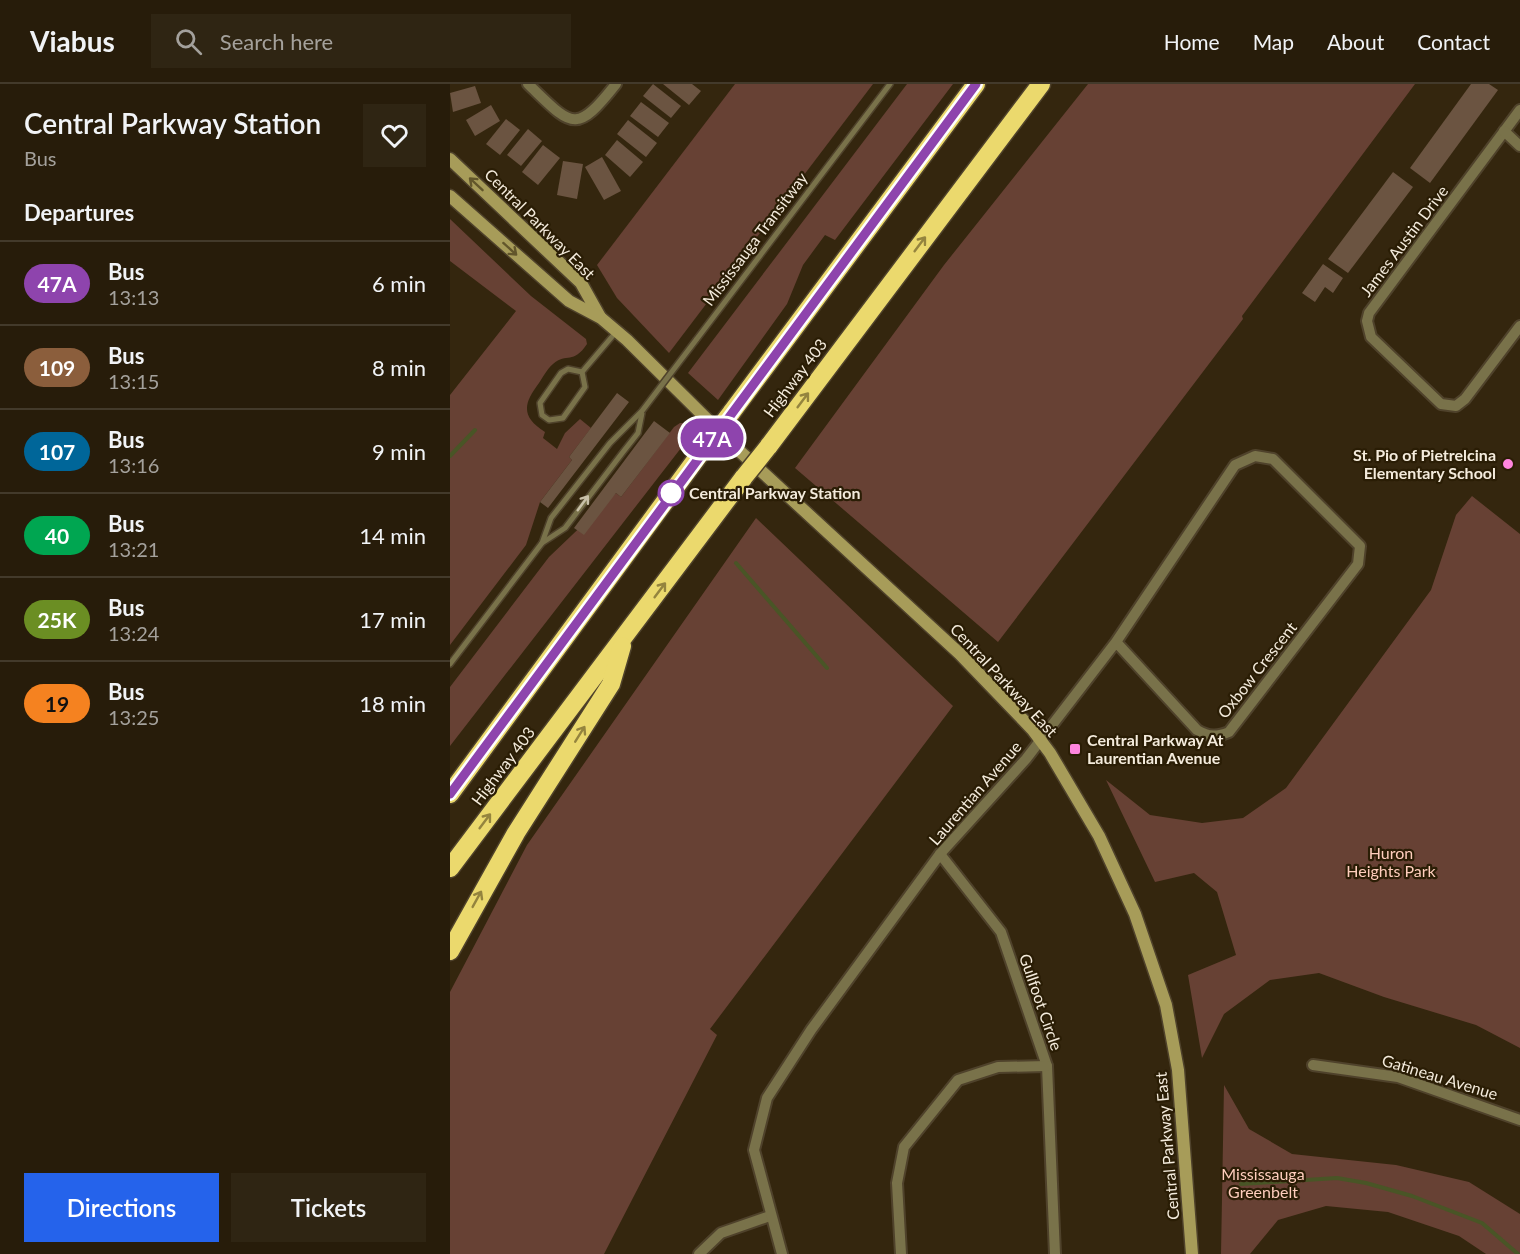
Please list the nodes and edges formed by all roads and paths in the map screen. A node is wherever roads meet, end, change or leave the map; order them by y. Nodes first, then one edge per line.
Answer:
1 (528, 84) edge
2 (616, 84) edge
3 (890, 84) edge
4 (976, 84) edge
5 (1041, 84) edge
6 (1520, 110) edge
7 (1504, 131) junction
8 (1520, 146) edge
9 (450, 159) edge
10 (450, 196) edge
11 (601, 318) junction
12 (1520, 326) edge
13 (617, 331) junction
14 (582, 372) junction
15 (642, 411) junction
16 (1348, 533) joint
17 (542, 543) junction
18 (624, 636) junction
19 (1116, 642) junction
20 (450, 664) edge
21 (1040, 741) junction
22 (450, 794) edge
23 (940, 854) junction
24 (450, 868) edge
25 (450, 951) edge
26 (1313, 1065) dead end
27 (1047, 1066) junction
28 (1520, 1120) edge
29 (770, 1216) junction
30 (699, 1254) edge
31 (782, 1254) edge
32 (901, 1254) edge
33 (1055, 1254) edge
34 (1192, 1254) edge

1 - 2 street
3 - 15 lane, Mississauga Transitway, bridge
4 - 22 highway, Highway 403, bridge
18 -> 5 highway, Highway 403, bridge
6 - 7 street, James Austin Drive
7 - 8 street
7 - 12 street, James Austin Drive
11 -> 9 street, Central Parkway East
10 -> 11 street, Central Parkway East
11 - 13 street, Central Parkway East
13 - 14 lane
13 - 21 street, Central Parkway East
14 - 14 lane
15 - 17 lane, Mississauga Transitway
17 -> 15 lane, Mississauga Transitway
16 - 19 street, Laurentian Avenue
16 - 19 street, Oxbow Crescent
17 - 20 lane, Mississauga Transitway
24 -> 18 highway, Highway 403
25 -> 18 highway
19 - 21 street, Laurentian Avenue
21 - 23 street, Laurentian Avenue
21 - 34 street, Central Parkway East
23 - 27 street, Gullfoot Circle
23 - 29 street, Laurentian Avenue
26 - 28 street, Gatineau Avenue
27 - 32 street
27 - 33 street, Gullfoot Circle
29 - 30 street
29 - 31 street, Laurentian Avenue

